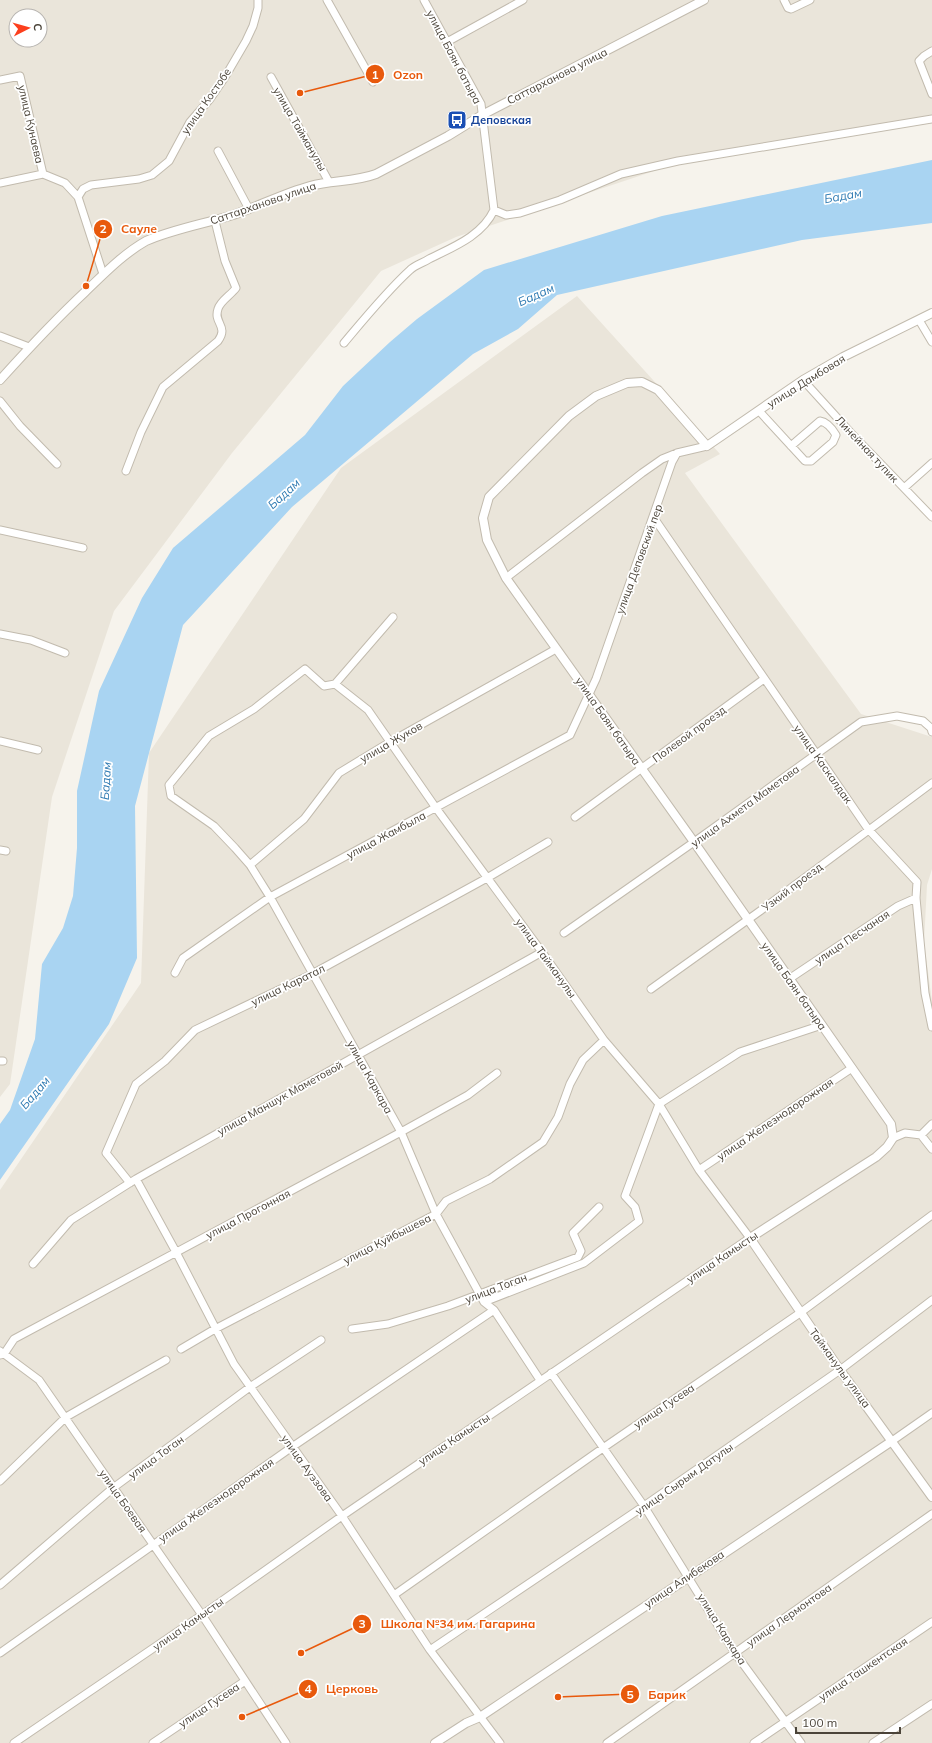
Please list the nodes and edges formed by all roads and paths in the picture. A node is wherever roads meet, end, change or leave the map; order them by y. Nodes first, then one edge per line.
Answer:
1 (258, 0) edge
2 (327, 0) edge
3 (424, 0) edge
4 (704, 0) edge
5 (784, 0) edge
6 (810, 0) edge
7 (521, 1) edge
8 (447, 42) junction
9 (932, 51) edge
10 (271, 77) dead end
11 (0, 80) edge
12 (373, 82) dead end
13 (932, 94) edge
14 (482, 115) junction
15 (932, 119) edge
16 (218, 151) dead end
17 (43, 174) junction
18 (0, 182) edge
19 (329, 182) junction
20 (78, 196) junction
21 (249, 209) junction
22 (494, 210) junction
23 (215, 221) junction
24 (103, 274) junction
25 (932, 313) edge
26 (919, 320) junction
27 (0, 336) edge
28 (932, 342) edge
29 (344, 343) dead end
30 (29, 347) junction
31 (0, 380) edge
32 (803, 380) junction
33 (0, 401) edge
34 (758, 410) junction
35 (707, 446) junction
36 (791, 446) junction
37 (677, 453) junction
38 (932, 463) edge
39 (57, 464) dead end
40 (126, 471) dead end
41 (904, 488) junction
42 (932, 517) edge
43 (654, 518) junction
44 (0, 530) edge
45 (83, 548) dead end
46 (506, 578) junction
47 (393, 617) dead end
48 (0, 634) edge
49 (556, 649) junction
50 (65, 653) dead end
51 (764, 679) junction
52 (335, 684) junction
53 (589, 694) junction
54 (932, 732) edge
55 (0, 741) edge
56 (390, 742) junction
57 (38, 750) dead end
58 (816, 754) junction
59 (641, 769) junction
60 (932, 784) edge
61 (436, 808) junction
62 (575, 817) dead end
63 (868, 829) junction
64 (548, 842) dead end
65 (694, 842) junction
66 (250, 865) junction
67 (487, 878) junction
68 (270, 897) junction
69 (916, 898) junction
70 (747, 920) junction
71 (564, 933) dead end
72 (542, 952) junction
73 (175, 973) dead end
74 (312, 974) junction
75 (789, 979) junction
76 (650, 989) dead end
77 (822, 1025) junction
78 (932, 1028) edge
79 (604, 1040) junction
80 (357, 1055) junction
81 (852, 1068) junction
82 (497, 1073) dead end
83 (659, 1104) junction
84 (932, 1124) edge
85 (401, 1132) junction
86 (921, 1135) junction
87 (893, 1138) junction
88 (932, 1149) edge
89 (699, 1170) junction
90 (133, 1181) junction
91 (599, 1207) dead end
92 (436, 1214) junction
93 (932, 1215) edge
94 (750, 1238) junction
95 (176, 1252) junction
96 (33, 1264) dead end
97 (479, 1294) junction
98 (932, 1300) edge
99 (484, 1302) junction
100 (494, 1310) junction
101 (800, 1313) junction
102 (215, 1329) junction
103 (352, 1329) dead end
104 (321, 1340) dead end
105 (181, 1349) dead end
106 (1, 1353) edge
107 (166, 1360) dead end
108 (840, 1370) junction
109 (551, 1373) junction
110 (540, 1380) junction
111 (250, 1387) junction
112 (932, 1413) edge
113 (66, 1417) junction
114 (892, 1441) junction
115 (292, 1446) junction
116 (603, 1448) junction
117 (0, 1482) edge
118 (113, 1488) junction
119 (932, 1497) edge
120 (644, 1506) junction
121 (932, 1514) edge
122 (342, 1516) junction
123 (153, 1544) junction
124 (688, 1576) junction
125 (0, 1585) edge
126 (394, 1595) junction
127 (202, 1615) junction
128 (932, 1622) edge
129 (430, 1650) junction
130 (0, 1653) edge
131 (735, 1653) junction
132 (245, 1680) junction
133 (932, 1704) edge
134 (480, 1717) junction
135 (786, 1722) junction
136 (283, 1742) edge
137 (14, 1743) edge
138 (153, 1743) edge
139 (435, 1743) edge
140 (500, 1743) edge
141 (607, 1743) edge
142 (754, 1743) edge
143 (801, 1743) edge
144 (873, 1743) edge

1 - 20 street, улица Костобе
2 - 12 street
3 - 8 street, улица Баян батыра
4 - 14 street, Саттарханова улица
5 - 6 street
7 - 8 street
8 - 14 street, улица Баян батыра
9 - 13 street
10 - 19 street, улица Тайманулы
11 - 17 street, улица Кунаева
14 - 19 street, Саттарханова улица
14 - 22 street, улица Баян батыра
15 - 22 street
16 - 21 street
17 - 18 street
17 - 20 street, улица Кунаева
19 - 21 street, Саттарханова улица
20 - 24 street, улица Кунаева
21 - 23 street, Саттарханова улица
22 - 29 street
23 - 24 street, Саттарханова улица
23 - 40 street
24 - 30 street, Саттарханова улица
25 - 26 street, улица Дамбовая
26 - 28 street
26 - 32 street, улица Дамбовая
27 - 30 street
30 - 31 street, Саттарханова улица
32 - 34 street, улица Дамбовая
32 - 41 street, Линейная тупик
33 - 39 street
34 - 35 street, улица Дамбовая
34 - 36 street
35 - 37 street
35 - 46 street, улица Баян батыра
36 - 36 street
37 - 43 street, улица Деповский пер
37 - 46 street
38 - 41 street
41 - 42 street, Линейная тупик
43 - 51 street, улица Каскалдак
43 - 53 street, улица Деповский пер
44 - 45 street
46 - 49 street, улица Баян батыра
47 - 52 street
48 - 50 street
49 - 53 street, улица Баян батыра
49 - 56 street, улица Жуков
51 - 58 street, улица Каскалдак
51 - 59 street, Полевой проезд
52 - 56 street, улица Тайманулы
52 - 66 street, улица Каркара
53 - 59 street, улица Баян батыра
53 - 61 street, улица Жамбыла
54 - 58 street, улица Ахмета Маметова
55 - 57 street
56 - 61 street, улица Тайманулы
56 - 66 street, улица Жуков
58 - 63 street, улица Каскалдак
58 - 65 street, улица Ахмета Маметова
59 - 62 street, Полевой проезд
59 - 65 street, улица Баян батыра
60 - 63 street, Узкий проезд
61 - 67 street, улица Тайманулы
61 - 68 street, улица Жамбыла
63 - 69 street, улица Каскалдак
63 - 70 street, Узкий проезд
64 - 67 street, улица Каратал
65 - 70 street, улица Баян батыра
65 - 71 street, улица Ахмета Маметова
66 - 68 street, улица Каркара
67 - 72 street, улица Тайманулы
67 - 74 street, улица Каратал
68 - 73 street, улица Жамбыла
68 - 74 street, улица Каркара
69 - 75 street, улица Песчаная
69 - 78 street, улица Каскалдак
70 - 75 street, улица Баян батыра
70 - 76 street, Узкий проезд
72 - 79 street, улица Тайманулы
72 - 80 street, улица Маншук Маметовой
74 - 80 street, улица Каркара
74 - 90 street, улица Каратал
75 - 77 street, улица Баян батыра
77 - 81 street, улица Баян батыра
77 - 83 street
79 - 83 street, улица Тайманулы
79 - 92 street, улица Куйбышева
80 - 85 street, улица Каркара
80 - 90 street, улица Маншук Маметовой
81 - 87 street, улица Баян батыра
81 - 89 street, улица Железнодорожная
82 - 85 street, улица Прогонная
83 - 89 street, улица Тайманулы
83 - 99 street
84 - 86 street
85 - 92 street, улица Каркара
85 - 95 street, улица Прогонная
86 - 87 street
86 - 88 street
87 - 94 street, улица Камысты
89 - 94 street, улица Тайманулы
90 - 95 street, улица Ауэзова
90 - 96 street, улица Маншук Маметовой
91 - 97 street, улица Тоган
92 - 97 street, улица Каркара
92 - 102 street, улица Куйбышева
93 - 101 street, улица Гусева
94 - 101 street, Тайманулы улица
94 - 109 street, улица Камысты
95 - 102 street, улица Ауэзова
95 - 106 street, улица Прогонная
97 - 99 street, улица Каркара
97 - 103 street, улица Тоган
98 - 108 street, улица Сырым Датулы
99 - 100 street, улица Каркара
100 - 110 street, улица Каркара
100 - 115 street, улица Железнодорожная
101 - 108 street, Тайманулы улица
101 - 116 street, улица Гусева
102 - 105 street, улица Куйбышева
102 - 111 street, улица Ауэзова
104 - 111 street, улица Тоган
106 - 113 street, улица Боевая
107 - 113 street
108 - 114 street, Тайманулы улица
108 - 120 street, улица Сырым Датулы
109 - 110 street, улица Камысты
109 - 116 street, улица Каркара
110 - 122 street, улица Камысты
111 - 115 street, улица Ауэзова
111 - 118 street, улица Тоган
112 - 114 street, улица Алибекова
113 - 117 street
113 - 118 street, улица Боевая
114 - 119 street, Тайманулы улица
114 - 124 street, улица Алибекова
115 - 122 street, улица Ауэзова
115 - 123 street, улица Железнодорожная
116 - 120 street, улица Каркара
116 - 126 street, улица Гусева
118 - 123 street, улица Боевая
118 - 125 street, улица Тоган
120 - 124 street, улица Каркара
120 - 129 street, улица Сырым Датулы
121 - 131 street, улица Лермонтова
122 - 126 street, улица Ауэзова
122 - 127 street, улица Камысты
123 - 127 street, улица Боевая
123 - 130 street, улица Железнодорожная
124 - 131 street, улица Каркара
124 - 134 street, улица Алибекова
126 - 129 street, улица Ауэзова
127 - 132 street, улица Боевая
127 - 137 street, улица Камысты
128 - 135 street, улица Ташкентская
129 - 134 street, улица Ауэзова
131 - 135 street, улица Каркара
131 - 141 street, улица Лермонтова
132 - 136 street, улица Боевая
132 - 138 street, улица Гусева
133 - 144 street
134 - 139 street, улица Алибекова
134 - 140 street, улица Ауэзова
135 - 142 street, улица Ташкентская
135 - 143 street, улица Каркара

